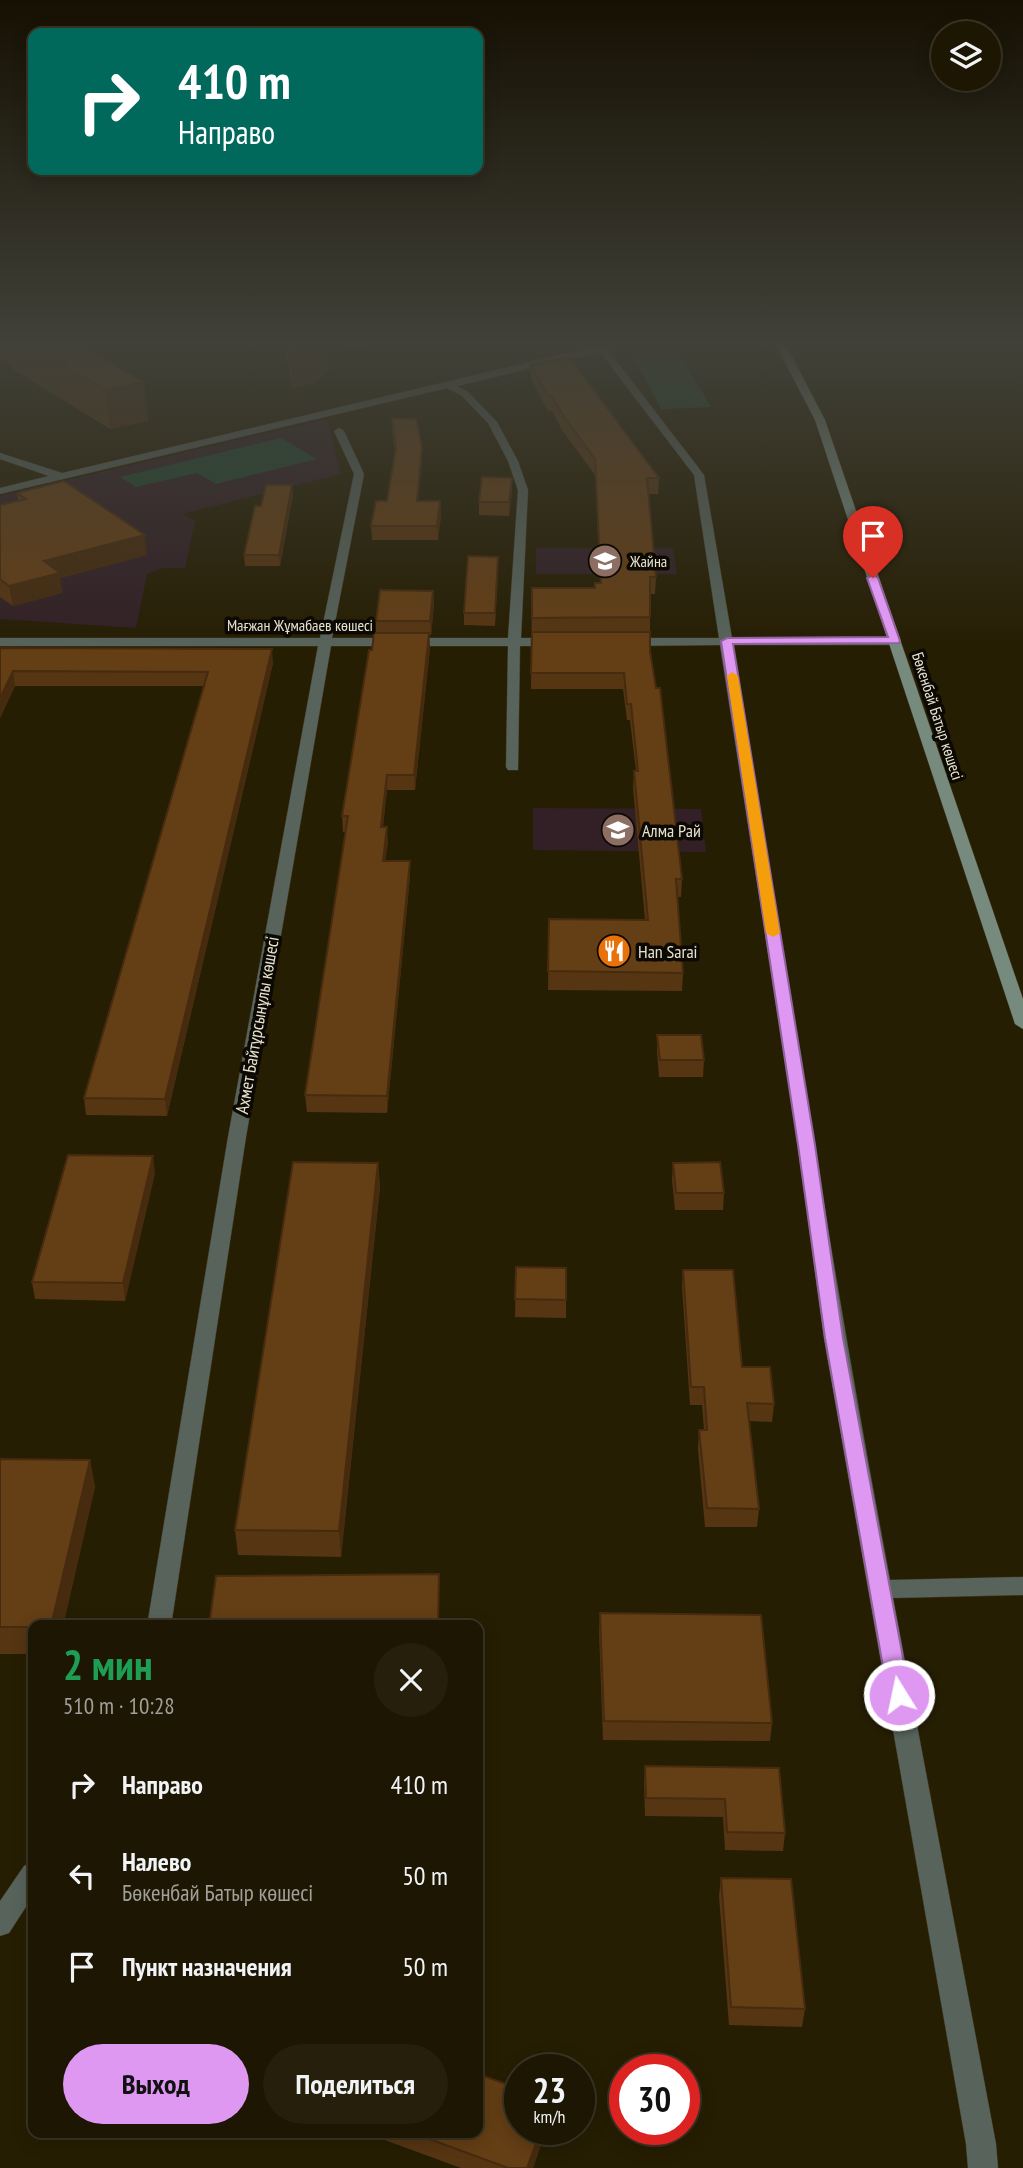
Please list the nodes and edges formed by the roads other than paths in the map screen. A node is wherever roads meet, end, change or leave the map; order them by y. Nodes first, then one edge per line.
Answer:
1 (191, 446) edge
2 (346, 446) edge
3 (505, 446) edge
4 (679, 446) edge
5 (829, 446) edge
6 (0, 457) edge
7 (64, 477) junction
8 (0, 491) edge
9 (727, 641) junction
10 (895, 641) junction
11 (0, 642) edge
12 (514, 642) junction
13 (567, 642) edge
14 (607, 642) edge
15 (325, 643) junction
16 (513, 767) dead end
17 (1023, 1024) edge
18 (1023, 1586) edge
19 (880, 1589) junction
20 (160, 1620) edge
21 (28, 1882) edge
22 (0, 1924) edge
23 (983, 2168) edge

1 - 7 street
2 - 15 street, Ахмет Байтұрсынұлы көшесі
3 - 12 street
4 - 9 street
5 - 10 main road, Бөкенбай Батыр көшесі
6 - 7 street
7 - 8 street
9 - 10 street
9 - 14 street
9 - 19 street
10 - 17 main road, Бөкенбай Батыр көшесі
11 - 15 street, Мағжан Жұмабаев көшесі
12 - 13 street, Мағжан Жұмабаев көшесі
12 - 15 street, Мағжан Жұмабаев көшесі
12 - 16 street
15 - 20 street, Ахмет Байтұрсынұлы көшесі
18 - 19 street
19 - 23 street
21 - 22 street

